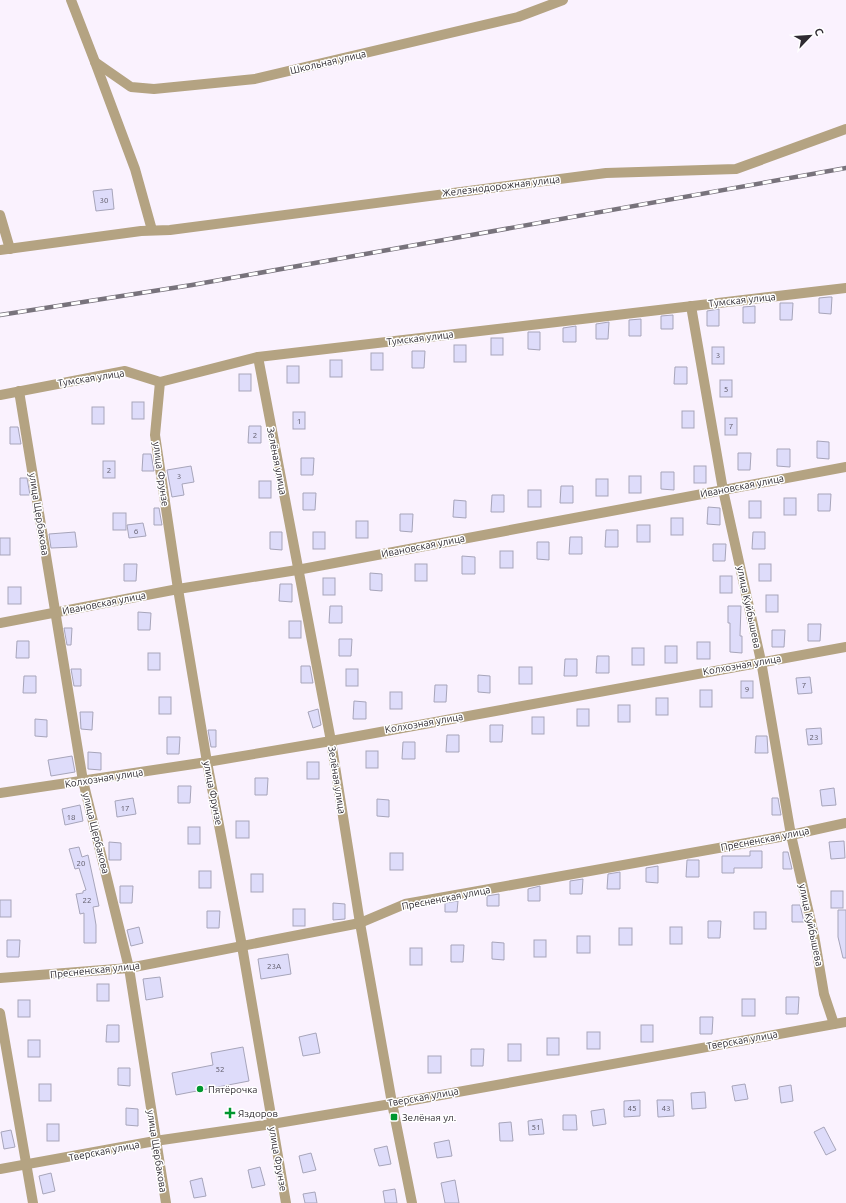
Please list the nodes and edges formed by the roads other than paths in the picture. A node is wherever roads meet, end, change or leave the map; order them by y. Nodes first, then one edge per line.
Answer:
1 (71, 0) edge
2 (563, 0) edge
3 (96, 62) junction
4 (846, 129) edge
5 (0, 215) edge
6 (152, 230) junction
7 (5, 250) edge
8 (846, 288) edge
9 (691, 306) junction
10 (258, 357) junction
11 (160, 382) junction
12 (19, 391) junction
13 (0, 395) edge
14 (846, 467) edge
15 (723, 490) junction
16 (297, 570) junction
17 (178, 589) junction
18 (55, 612) junction
19 (0, 623) edge
20 (846, 647) edge
21 (761, 661) junction
22 (331, 741) junction
23 (207, 762) junction
24 (83, 781) junction
25 (0, 793) edge
26 (846, 823) edge
27 (791, 835) junction
28 (360, 923) junction
29 (242, 946) junction
30 (129, 968) junction
31 (0, 978) edge
32 (0, 1013) edge
33 (846, 1022) edge
34 (834, 1024) junction
35 (392, 1103) junction
36 (272, 1124) junction
37 (155, 1141) junction
38 (27, 1165) junction
39 (0, 1169) edge
40 (33, 1203) edge
41 (166, 1203) edge
42 (286, 1203) edge
43 (412, 1203) edge

1 - 3 street
2 - 3 street, Школьная улица
3 - 6 street
4 - 6 street, Железнодорожная улица
5 - 7 street
6 - 7 street, Железнодорожная улица
8 - 9 street, Тумская улица
9 - 10 street, Тумская улица
9 - 15 street, улица Куйбышева
10 - 11 street, Тумская улица
10 - 16 street, Зелёная улица
11 - 12 street, Тумская улица
11 - 17 street, улица Фрунзе
12 - 13 street, Тумская улица
12 - 18 street, улица Щербакова
14 - 15 street, Ивановская улица
15 - 16 street, Ивановская улица
15 - 21 street, улица Куйбышева
16 - 17 street, Ивановская улица
16 - 22 street, Зелёная улица
17 - 18 street, Ивановская улица
17 - 23 street, улица Фрунзе
18 - 19 street, Ивановская улица
18 - 24 street, улица Щербакова
20 - 21 street, Колхозная улица
21 - 22 street, Колхозная улица
21 - 27 street, улица Куйбышева
22 - 23 street, Колхозная улица
22 - 28 street, Зелёная улица
23 - 24 street, Колхозная улица
23 - 29 street, улица Фрунзе
24 - 25 street, Колхозная улица
24 - 30 street, улица Щербакова
26 - 27 street, Пресненская улица
27 - 28 street, Пресненская улица
27 - 34 street, улица Куйбышева
28 - 29 street, Пресненская улица
28 - 35 street, Зелёная улица
29 - 30 street, Пресненская улица
29 - 36 street, улица Фрунзе
30 - 31 street, Пресненская улица
30 - 37 street, улица Щербакова
32 - 38 street
33 - 34 street, Тверская улица
34 - 35 street, Тверская улица
35 - 36 street, Тверская улица
35 - 43 street, Зелёная улица
36 - 37 street, Тверская улица
36 - 42 street, улица Фрунзе
37 - 38 street, Тверская улица
37 - 41 street, улица Щербакова
38 - 39 street, Тверская улица
38 - 40 street

